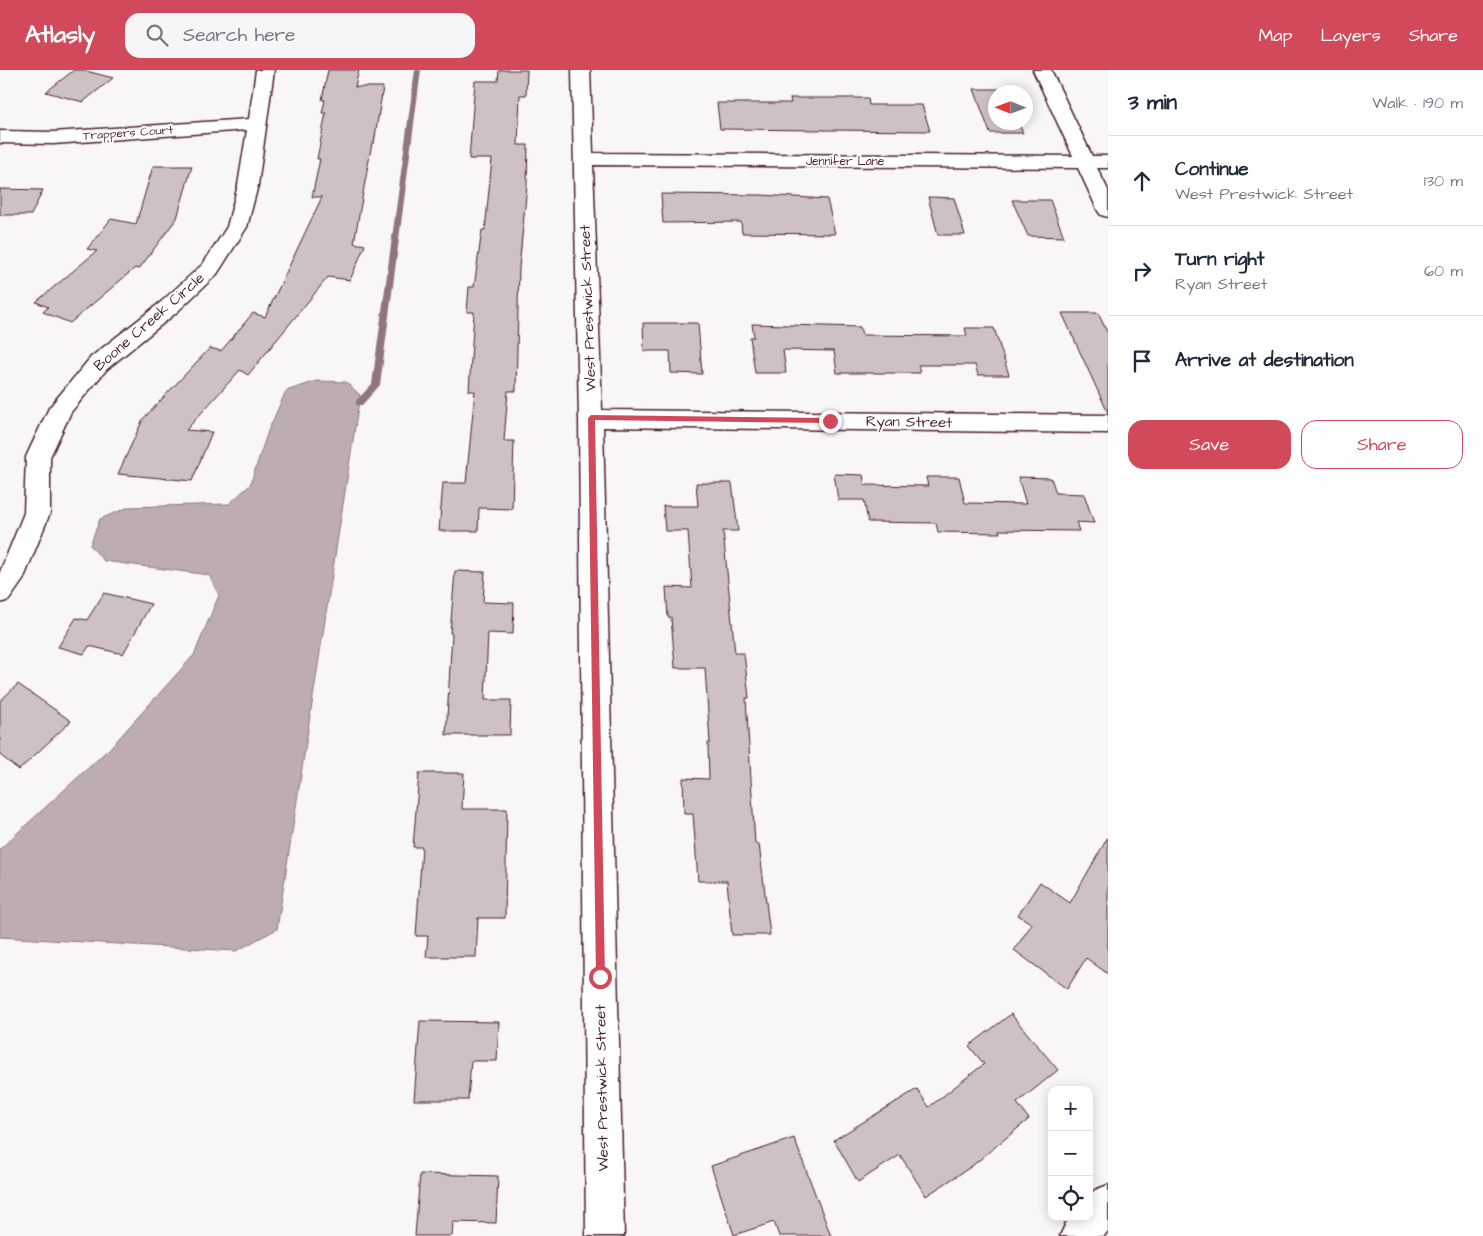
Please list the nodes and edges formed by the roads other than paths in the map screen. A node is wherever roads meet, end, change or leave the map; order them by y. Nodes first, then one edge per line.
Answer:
1 (265, 70) edge
2 (581, 70) edge
3 (1042, 70) edge
4 (256, 124) junction
5 (0, 137) edge
6 (583, 159) junction
7 (1084, 162) junction
8 (1108, 162) edge
9 (1108, 212) edge
10 (591, 418) junction
11 (1108, 424) edge
12 (0, 592) edge
13 (1108, 1203) edge
14 (605, 1236) edge
15 (1079, 1236) edge

1 - 4 street, Boone Creek Circle
2 - 6 street, West Prestwick Street
3 - 7 street
4 - 5 street, Trappers Court
4 - 12 street, Boone Creek Circle
6 - 7 street, Jennifer Lane
6 - 10 street, West Prestwick Street
7 - 8 street, Jennifer Lane
7 - 9 street
10 - 11 street, Ryan Street
10 - 14 street, West Prestwick Street
13 - 15 street

